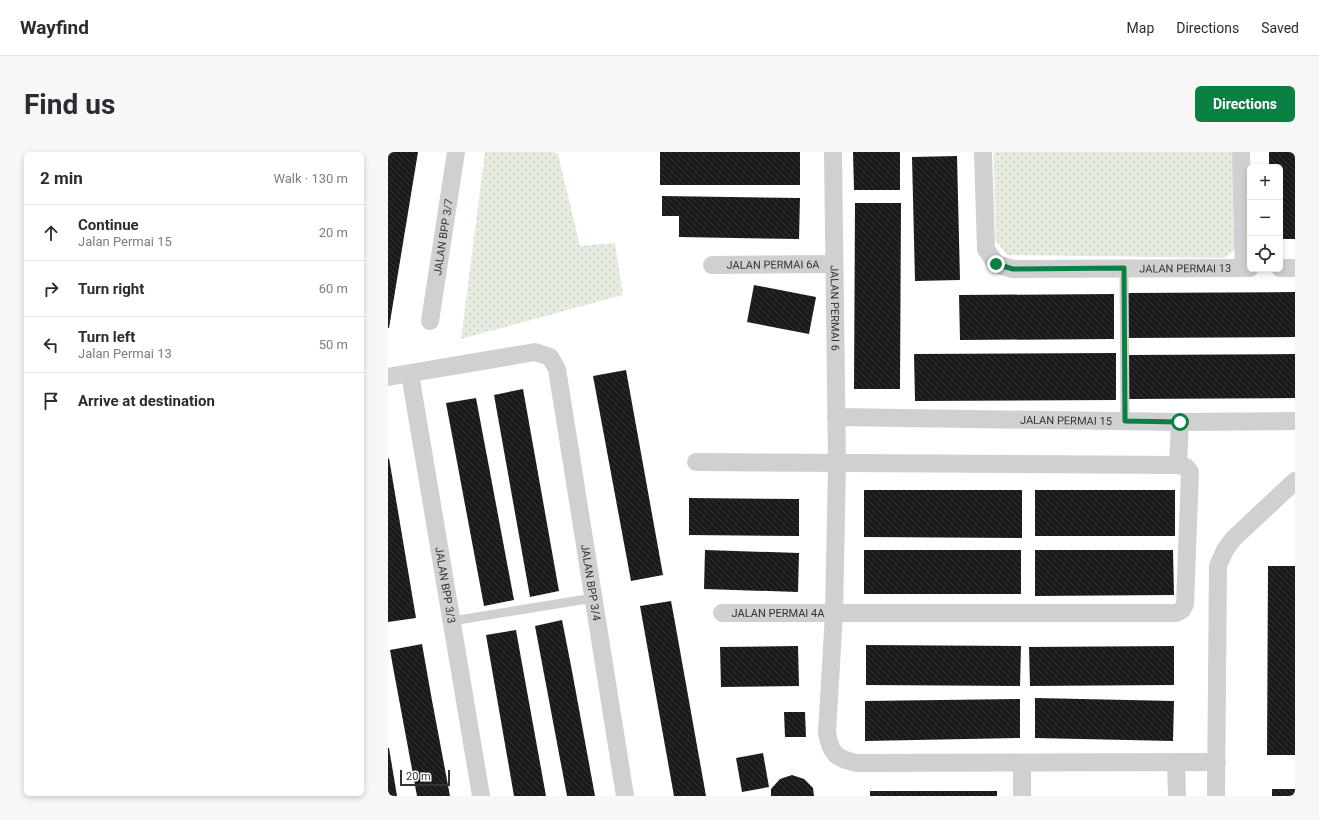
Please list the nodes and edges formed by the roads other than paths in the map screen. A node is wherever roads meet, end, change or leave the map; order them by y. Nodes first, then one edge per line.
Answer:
1 (456, 152) edge
2 (833, 152) edge
3 (984, 152) edge
4 (1241, 152) edge
5 (834, 264) junction
6 (712, 265) dead end
7 (1124, 268) junction
8 (1247, 268) edge
9 (1283, 268) edge
10 (1295, 268) edge
11 (430, 321) dead end
12 (410, 374) junction
13 (388, 377) edge
14 (836, 417) junction
15 (1125, 421) junction
16 (1295, 421) edge
17 (1180, 422) junction
18 (696, 462) dead end
19 (837, 464) junction
20 (1178, 465) junction
21 (1295, 481) edge
22 (593, 598) junction
23 (722, 613) dead end
24 (834, 614) junction
25 (452, 621) junction
26 (1022, 762) junction
27 (1176, 762) junction
28 (1217, 762) junction
29 (481, 796) edge
30 (625, 796) edge
31 (1022, 796) edge
32 (1177, 796) edge
33 (1216, 796) edge

1 - 11 street, JALAN BPP 3/7
2 - 5 street, JALAN PERMAI 6
3 - 7 street, JALAN PERMAI 13
4 - 8 street
5 - 6 street, JALAN PERMAI 6A
5 - 14 street, JALAN PERMAI 6
7 - 8 street, JALAN PERMAI 13
7 - 15 lane
9 - 10 street
12 - 13 street
12 - 22 street, JALAN BPP 3/4
12 - 25 street, JALAN BPP 3/3
14 - 15 street, JALAN PERMAI 15
14 - 19 street, JALAN PERMAI 6
15 - 17 street, JALAN PERMAI 15
16 - 17 street, JALAN PERMAI 15
17 - 20 street
18 - 19 street
19 - 20 street
19 - 24 street, JALAN PERMAI 6
20 - 24 street, JALAN PERMAI 4A
21 - 28 street
22 - 25 lane
22 - 30 street, JALAN BPP 3/4
23 - 24 street, JALAN PERMAI 4A
24 - 26 street, JALAN PERMAI 6
25 - 29 street, JALAN BPP 3/3
26 - 27 street, JALAN PERMAI 6
26 - 31 street
27 - 28 street, JALAN PERMAI 6
27 - 32 street
28 - 33 street

